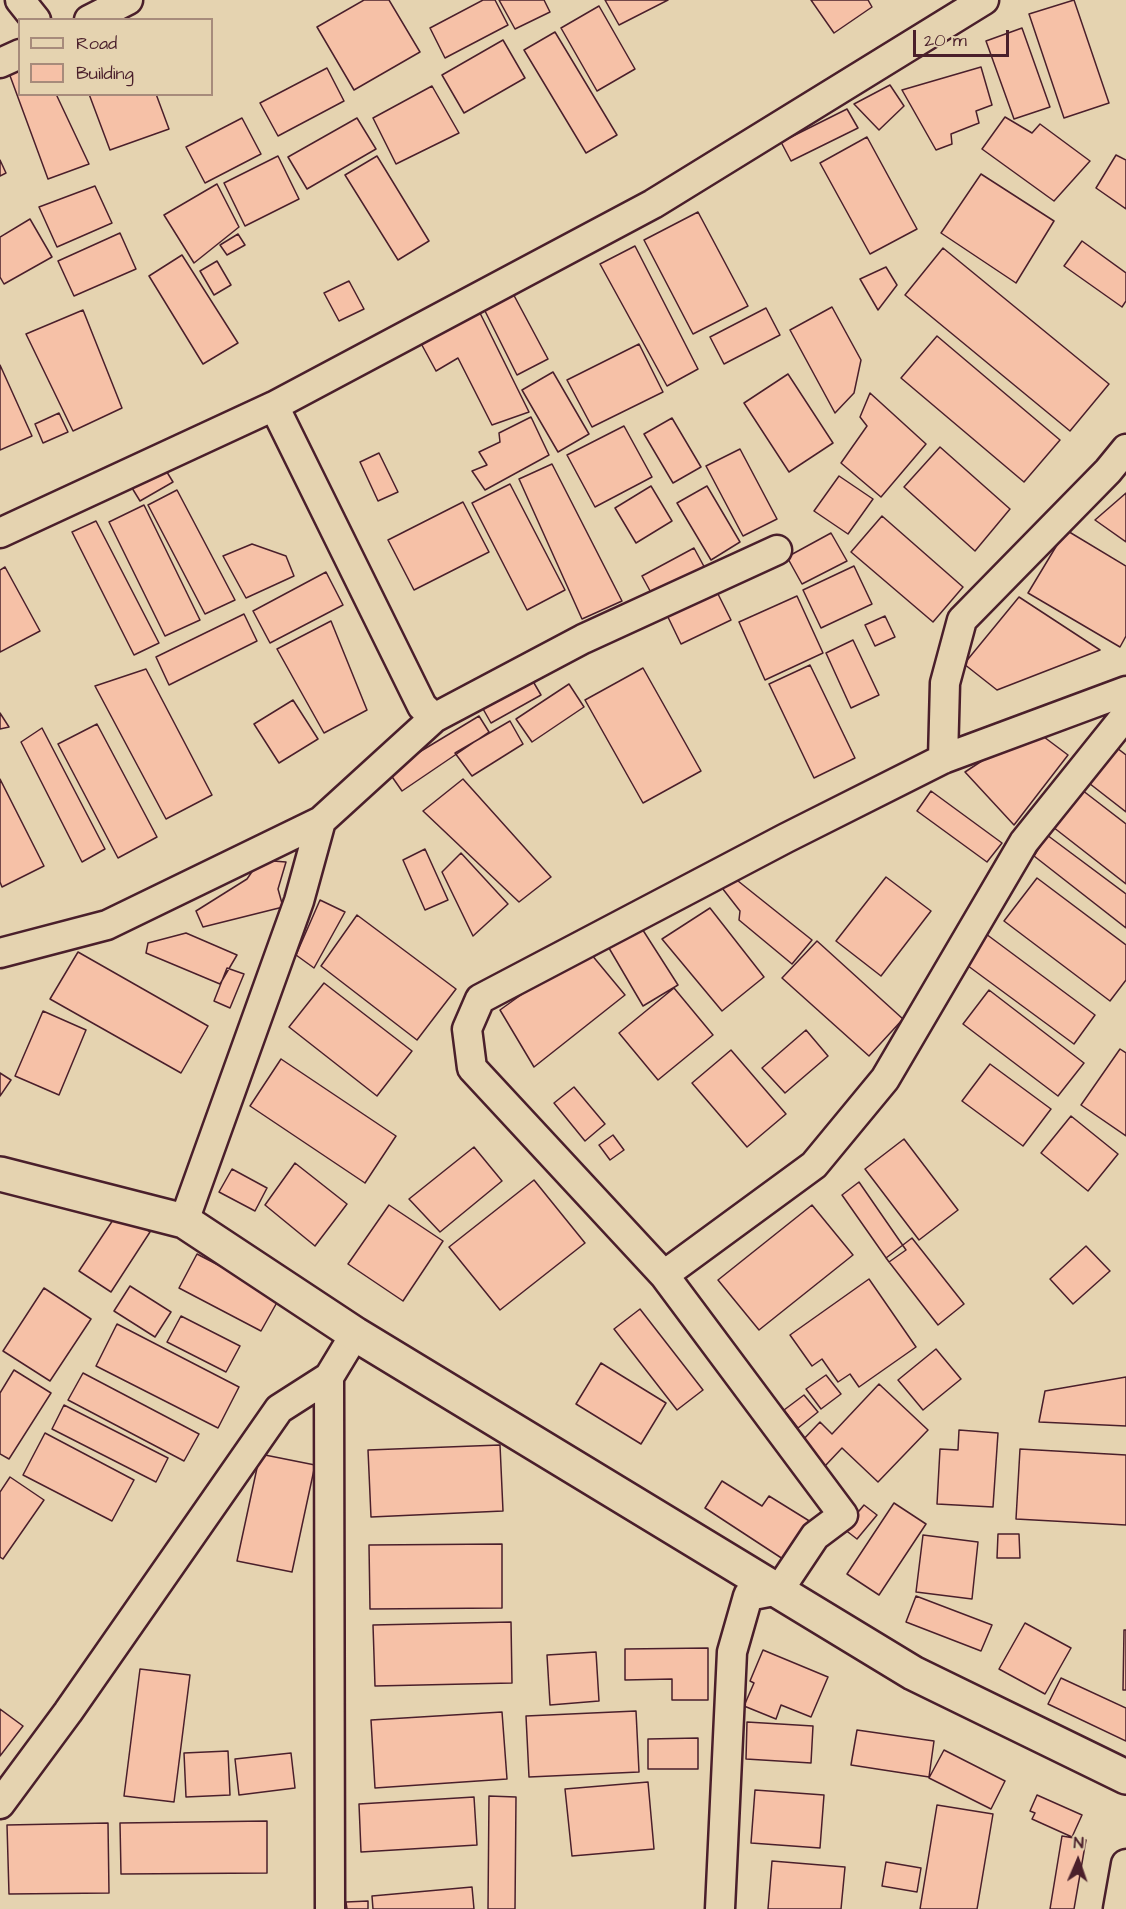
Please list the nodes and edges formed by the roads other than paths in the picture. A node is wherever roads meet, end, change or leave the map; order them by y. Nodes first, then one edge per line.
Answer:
1 (20, 0) edge
2 (128, 0) edge
3 (984, 0) edge
4 (34, 18) edge
5 (93, 18) edge
6 (18, 55) edge
7 (0, 63) edge
8 (274, 406) junction
9 (1126, 449) edge
10 (0, 533) edge
11 (777, 550) dead end
12 (1126, 691) edge
13 (1126, 715) edge
14 (434, 718) junction
15 (943, 759) junction
16 (321, 821) junction
17 (0, 953) edge
18 (0, 1174) edge
19 (184, 1221) junction
20 (664, 1275) junction
21 (355, 1334) junction
22 (329, 1377) junction
23 (778, 1590) junction
24 (1126, 1778) edge
25 (0, 1803) edge
26 (1126, 1864) edge
27 (330, 1909) edge
28 (720, 1909) edge
29 (1118, 1909) edge

1 - 4 street
2 - 5 street
3 - 8 street
6 - 7 street
8 - 10 street
8 - 14 street
9 - 15 street
11 - 14 street
12 - 15 street
13 - 20 street
14 - 16 street
15 - 20 street
16 - 17 street
16 - 19 street
18 - 19 street
19 - 21 street
20 - 23 street
21 - 22 street
21 - 23 street
22 - 25 street
22 - 27 street
23 - 24 street
23 - 28 street
26 - 29 street

